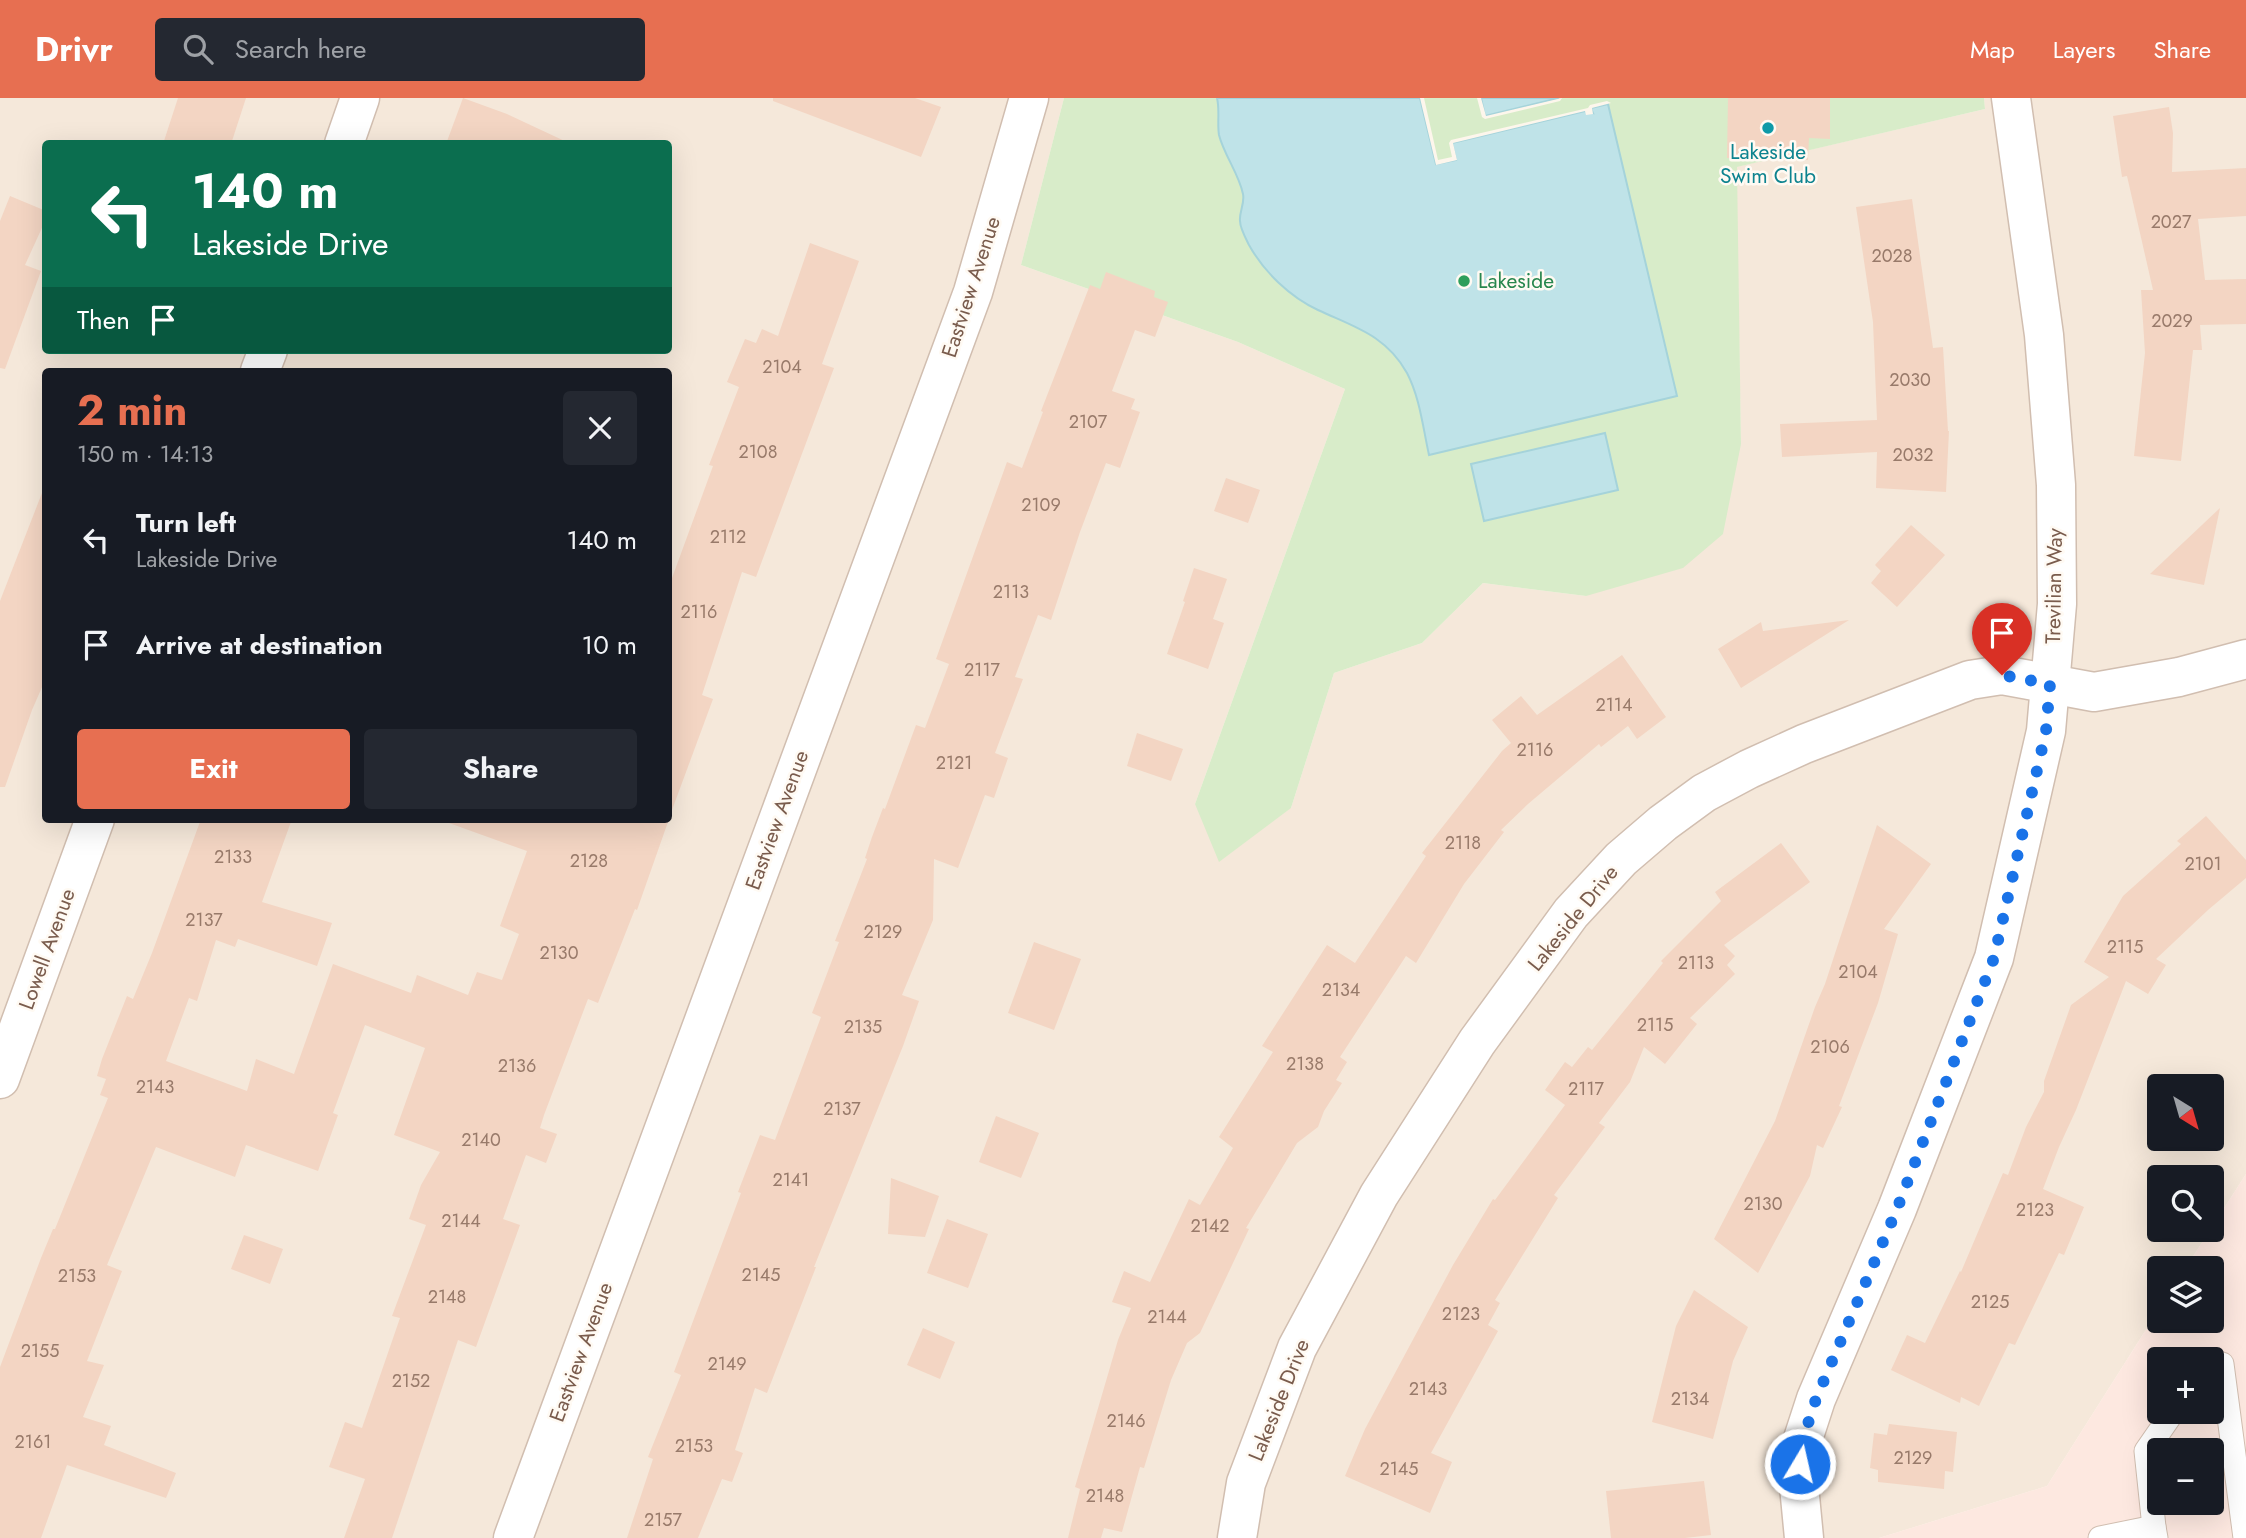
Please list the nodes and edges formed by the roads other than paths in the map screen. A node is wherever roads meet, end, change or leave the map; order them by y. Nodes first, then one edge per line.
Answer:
1 (360, 98) edge
2 (1029, 98) edge
3 (2011, 98) edge
4 (345, 140) edge
5 (2246, 659) edge
6 (2050, 684) junction
7 (93, 823) edge
8 (4, 1057) edge
9 (2224, 1379) edge
10 (2165, 1424) edge
11 (2155, 1532) edge
12 (513, 1538) edge
13 (1237, 1538) edge
14 (1804, 1538) edge
15 (2100, 1538) edge
16 (2245, 1538) edge

1 - 4 street
2 - 12 street, Eastview Avenue
3 - 6 street, Trevilian Way
5 - 6 street, Lakeside Drive
6 - 13 street, Lakeside Drive
6 - 14 street, Trevilian Way
7 - 8 street, Lowell Avenue
9 - 16 lane
10 - 11 lane
11 - 15 lane

